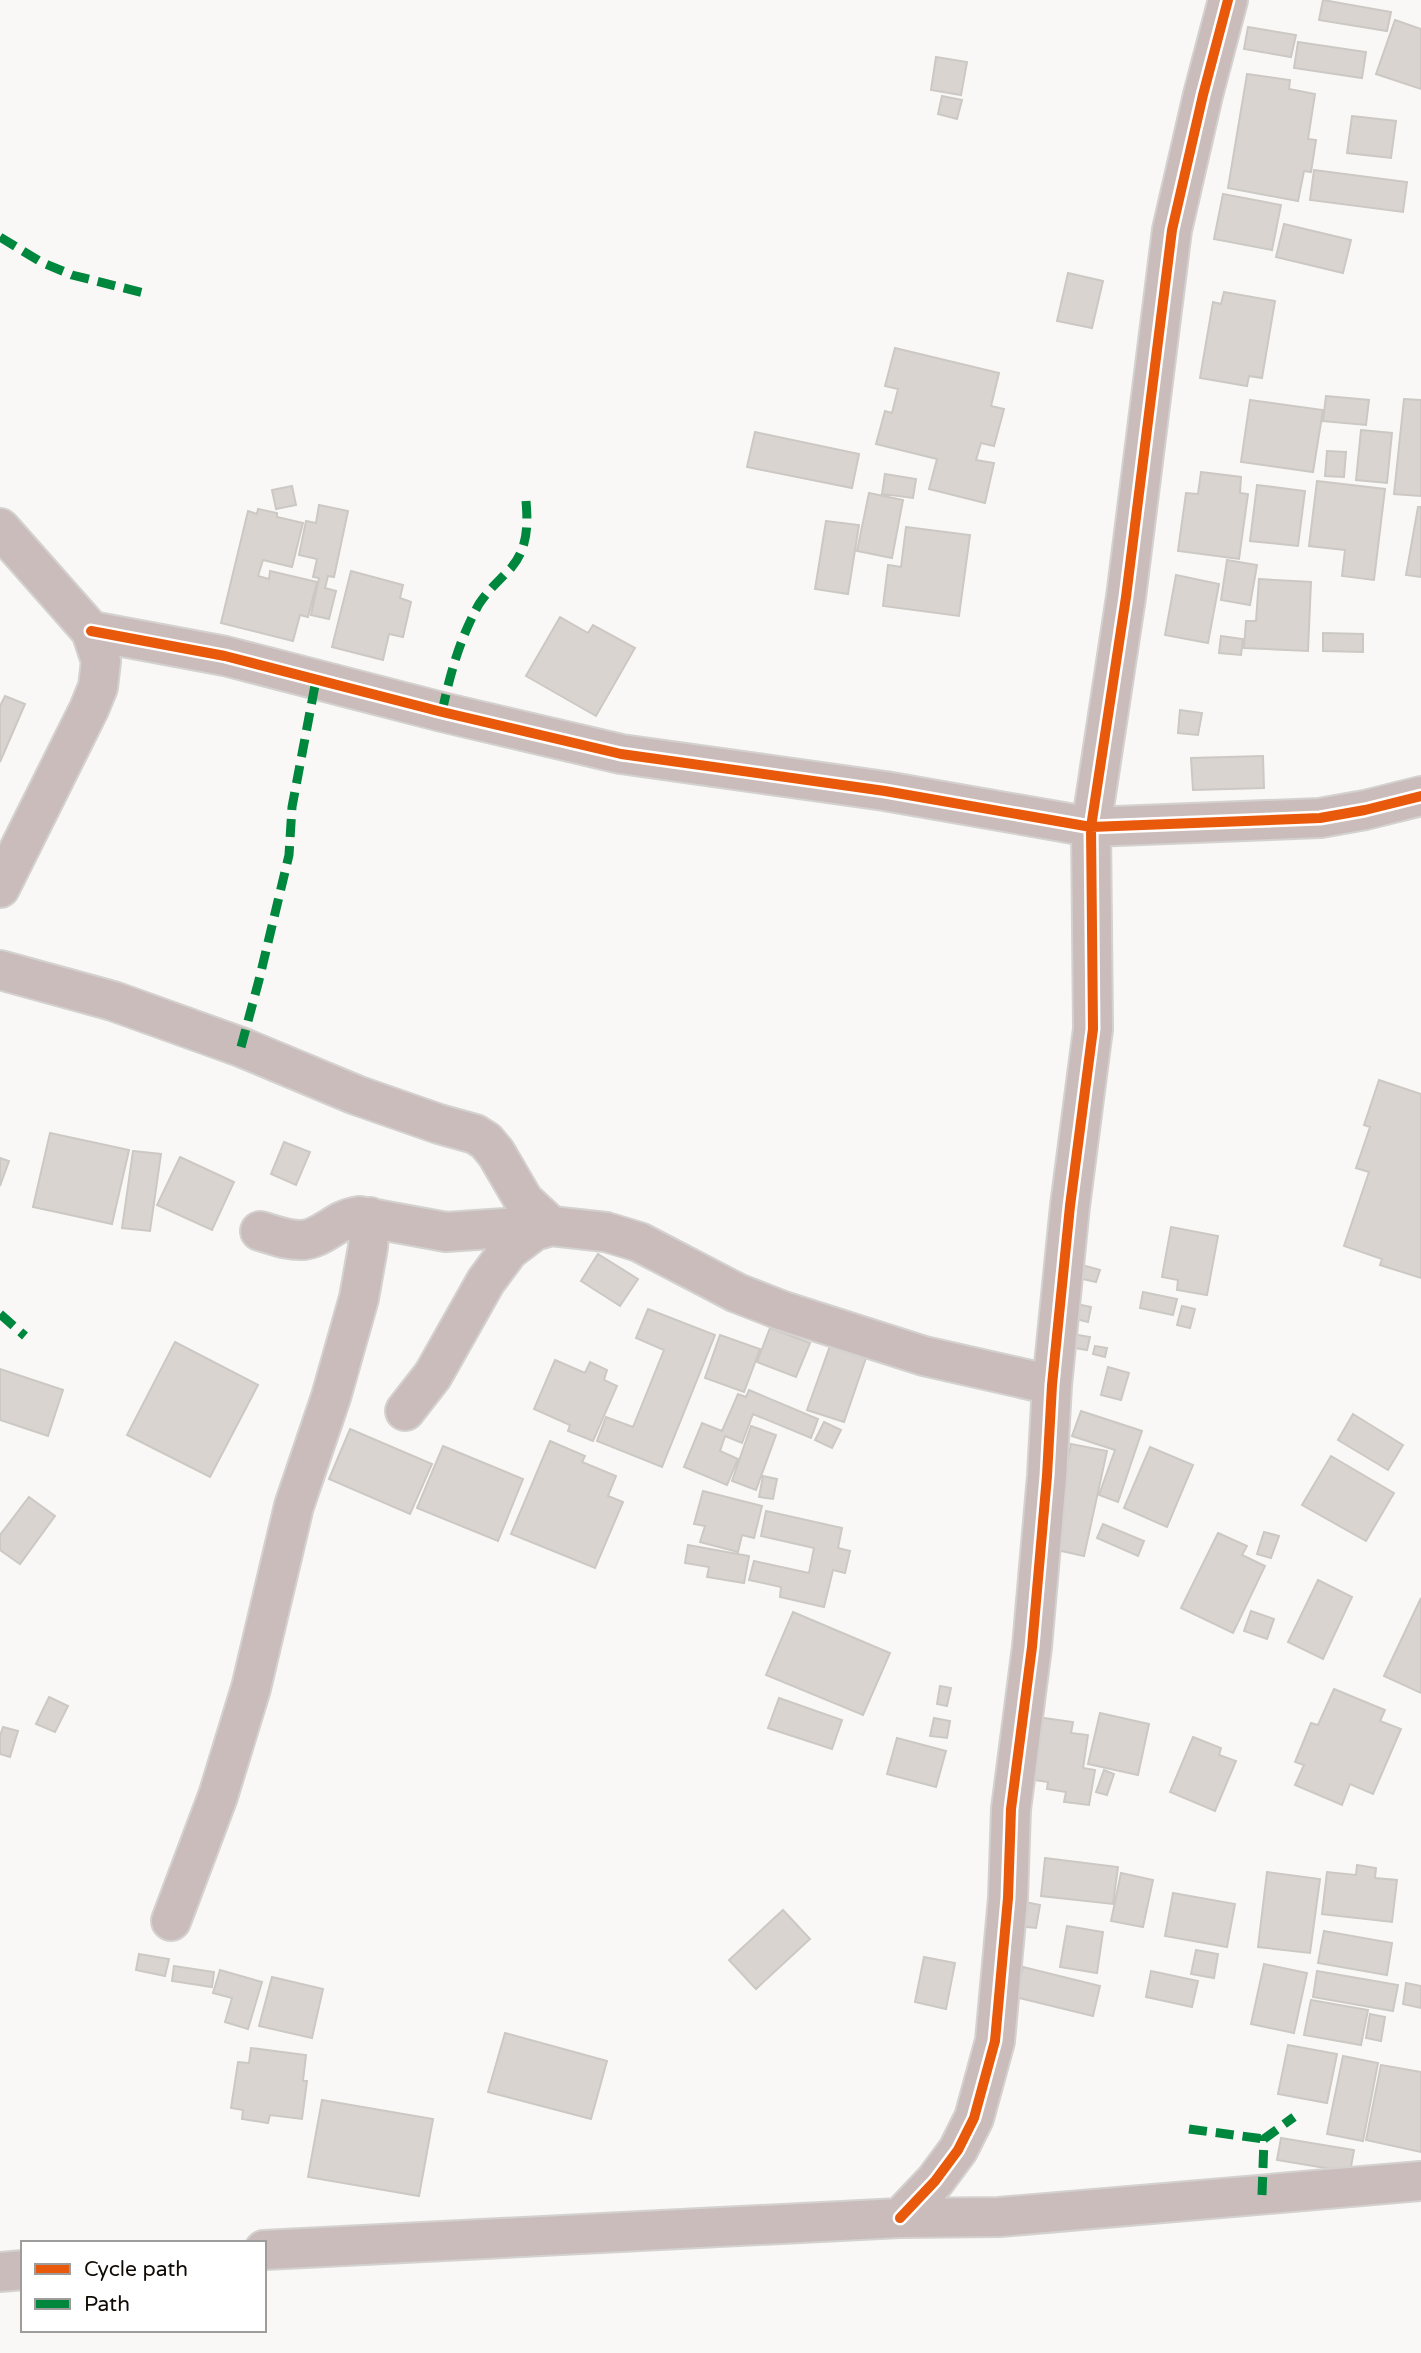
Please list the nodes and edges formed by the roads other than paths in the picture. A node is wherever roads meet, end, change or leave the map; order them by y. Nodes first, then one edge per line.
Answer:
1 (1223, 2) edge
2 (0, 528) edge
3 (91, 631) junction
4 (1421, 796) edge
5 (1091, 827) junction
6 (0, 888) edge
7 (0, 970) edge
8 (370, 1217) junction
9 (545, 1228) junction
10 (260, 1231) dead end
11 (1052, 1385) junction
12 (405, 1411) dead end
13 (172, 1921) dead end
14 (1421, 2181) edge
15 (900, 2218) junction
16 (266, 2250) edge
17 (21, 2270) edge
18 (0, 2272) edge

1 - 5 street
2 - 3 street
3 - 5 street
3 - 6 street
4 - 5 street
5 - 11 street
7 - 9 street
8 - 9 street
8 - 10 street
8 - 13 street
9 - 11 street
9 - 12 street
11 - 15 street
14 - 15 street
15 - 16 street
17 - 18 street

